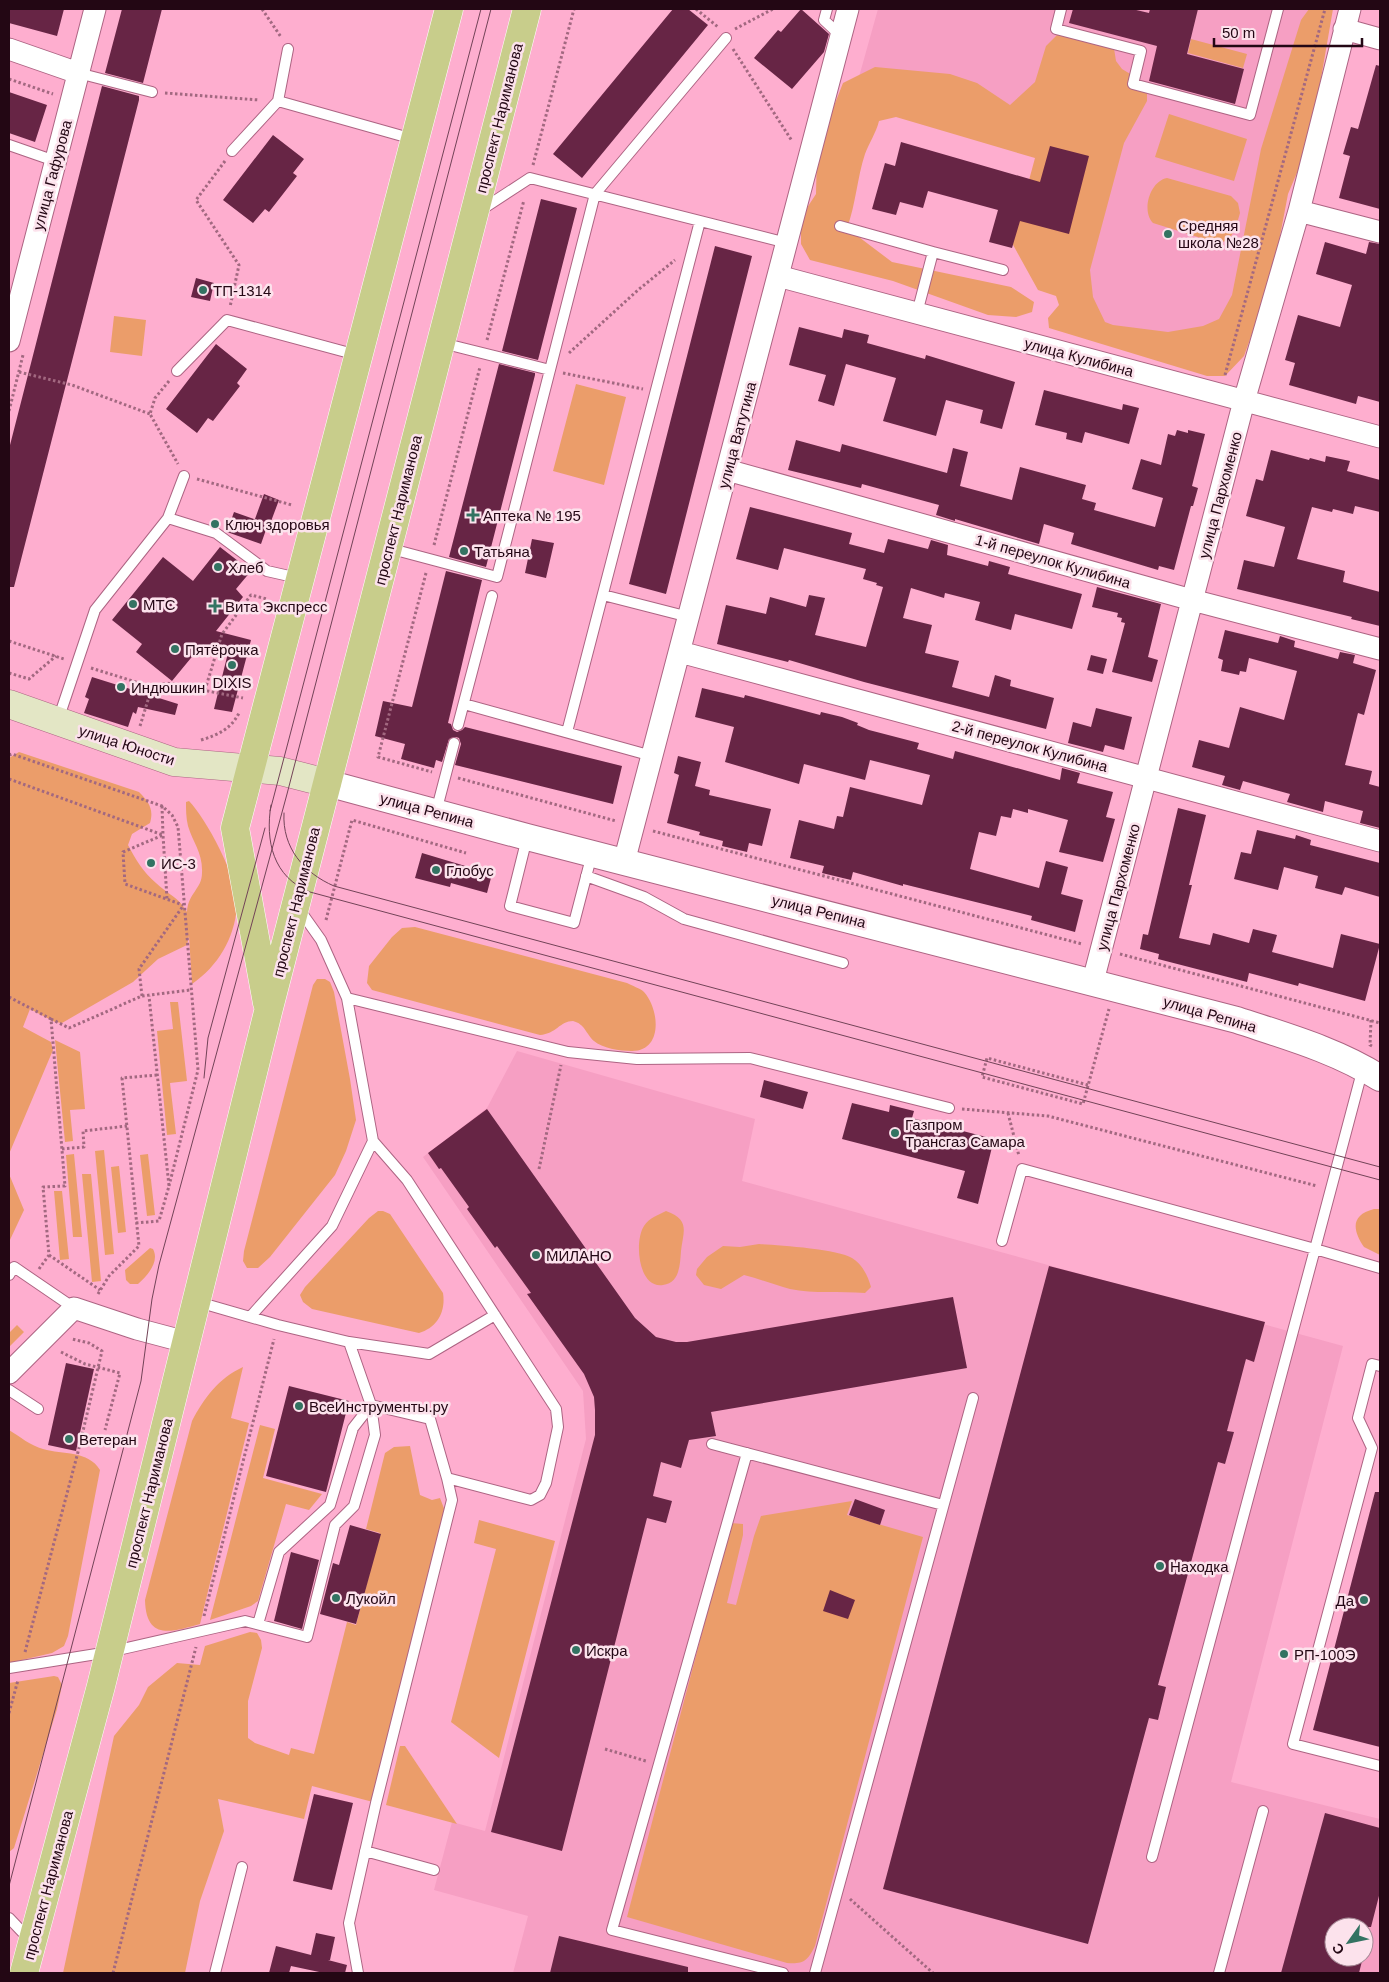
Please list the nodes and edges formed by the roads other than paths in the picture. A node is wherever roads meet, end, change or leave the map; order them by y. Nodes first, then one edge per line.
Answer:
1 (96, 9) edge
2 (449, 9) edge
3 (527, 9) edge
4 (827, 9) edge
5 (848, 9) edge
6 (1062, 9) edge
7 (1278, 9) edge
8 (1350, 9) edge
9 (1344, 30) junction
10 (727, 36) road end
11 (841, 36) junction
12 (1380, 39) edge
13 (9, 49) edge
14 (288, 49) road end
15 (78, 73) junction
16 (152, 92) road end
17 (278, 101) junction
18 (414, 140) junction
19 (9, 145) edge
20 (232, 151) road end
21 (56, 161) junction
22 (595, 194) junction
23 (1299, 211) junction
24 (474, 214) junction
25 (700, 221) junction
26 (840, 226) dead end
27 (1380, 232) edge
28 (787, 243) junction
29 (934, 252) junction
30 (1003, 270) dead end
31 (778, 276) junction
32 (917, 313) junction
33 (9, 341) edge
34 (441, 343) junction
35 (358, 355) junction
36 (550, 370) junction
37 (177, 371) road end
38 (1244, 401) junction
39 (1380, 437) edge
40 (728, 470) junction
41 (184, 476) road end
42 (168, 518) junction
43 (388, 548) junction
44 (300, 579) junction
45 (603, 595) junction
46 (492, 596) dead end
47 (1192, 600) junction
48 (689, 617) junction
49 (1380, 649) edge
50 (680, 652) junction
51 (9, 704) edge
52 (464, 704) junction
53 (58, 721) junction
54 (458, 725) dead end
55 (567, 732) junction
56 (454, 743) dead end
57 (652, 756) junction
58 (249, 769) junction
59 (1146, 777) junction
60 (327, 783) junction
61 (436, 813) junction
62 (527, 837) junction
63 (1380, 841) edge
64 (624, 862) junction
65 (589, 865) junction
66 (296, 904) junction
67 (843, 964) dead end
68 (1104, 984) junction
69 (347, 998) junction
70 (268, 1012) junction
71 (1373, 1064) edge
72 (949, 1108) road end
73 (373, 1141) junction
74 (1002, 1241) dead end
75 (1315, 1249) junction
76 (1380, 1268) edge
77 (9, 1275) edge
78 (195, 1301) junction
79 (74, 1308) junction
80 (495, 1315) junction
81 (250, 1317) junction
82 (186, 1342) junction
83 (349, 1342) junction
84 (1380, 1366) edge
85 (9, 1372) edge
86 (9, 1390) edge
87 (973, 1398) dead end
88 (371, 1405) junction
89 (38, 1409) dead end
90 (712, 1444) dead end
91 (747, 1454) junction
92 (448, 1478) junction
93 (943, 1505) junction
94 (258, 1624) junction
95 (108, 1652) junction
96 (9, 1668) edge
97 (1380, 1766) edge
98 (1263, 1811) dead end
99 (365, 1851) junction
100 (1152, 1857) dead end
101 (242, 1867) dead end
102 (434, 1870) dead end
103 (9, 1918) edge
104 (33, 1942) junction
105 (24, 1973) edge
106 (215, 1973) edge
107 (358, 1973) edge
108 (783, 1973) edge
109 (815, 1973) edge
110 (1220, 1973) edge

1 - 15 street, улица Гафурова
2 - 18 main road, проспект Нариманова
3 - 24 main road, проспект Нариманова
4 - 11 lane
5 - 11 street, улица Ватутина
6 - 7 lane
8 - 9 street, улица Пархоменко
9 - 12 street
9 - 23 street, улица Пархоменко
10 - 22 lane
11 - 28 street, улица Ватутина
13 - 15 street
14 - 17 lane
15 - 16 lane
15 - 21 street, улица Гафурова
17 - 18 lane
17 - 20 lane
18 - 35 main road, проспект Нариманова
19 - 21 lane
21 - 33 street, улица Гафурова
22 - 24 lane
22 - 25 lane
22 - 36 lane
23 - 27 street
23 - 38 street, улица Пархоменко
24 - 34 main road, проспект Нариманова
25 - 28 lane
25 - 45 lane
26 - 29 lane
28 - 31 street, улица Ватутина
29 - 30 lane
29 - 32 lane
31 - 32 street, улица Кулибина
31 - 40 street, улица Ватутина
32 - 38 street, улица Кулибина
34 - 36 lane
34 - 43 main road, проспект Нариманова
35 - 37 lane
35 - 44 main road, проспект Нариманова
36 - 43 lane
38 - 39 street, улица Кулибина
38 - 47 street, улица Пархоменко
40 - 47 street, 1-й переулок Кулибина
40 - 48 street, улица Ватутина
41 - 42 lane
42 - 44 lane
42 - 53 lane
43 - 60 main road, проспект Нариманова
44 - 58 main road, проспект Нариманова
45 - 48 lane
45 - 55 lane
46 - 52 lane
47 - 49 street, 1-й переулок Кулибина
47 - 59 street, улица Пархоменко
48 - 50 street, улица Ватутина
50 - 57 street, улица Ватутина
50 - 59 street, 2-й переулок Кулибина
51 - 53 main road, улица Юности
52 - 54 lane
52 - 55 lane
53 - 58 main road, улица Юности
55 - 57 lane
56 - 61 lane
57 - 64 street, улица Ватутина
58 - 60 main road, улица Репина
58 - 70 main road, проспект Нариманова
59 - 63 street, 2-й переулок Кулибина
59 - 68 street, улица Пархоменко
60 - 61 street, улица Репина
60 - 66 main road, проспект Нариманова
61 - 62 street, улица Репина
62 - 65 street, улица Репина
62 - 65 lane
64 - 65 street, улица Репина
64 - 68 street, улица Репина
65 - 67 lane
66 - 69 lane
66 - 70 main road, проспект Нариманова
68 - 71 street, улица Репина
69 - 72 lane
69 - 73 lane
70 - 78 main road, проспект Нариманова
71 - 75 lane
73 - 80 lane
73 - 81 lane
74 - 75 lane
75 - 76 lane
75 - 100 lane
77 - 79 lane
78 - 81 lane
78 - 82 main road, проспект Нариманова
79 - 82 street
79 - 85 street
80 - 83 lane
80 - 92 lane
81 - 83 lane
82 - 95 main road, проспект Нариманова
83 - 88 lane
84 - 97 lane
86 - 89 lane
87 - 93 lane
88 - 92 lane
88 - 94 lane
88 - 94 lane
90 - 91 lane
91 - 93 lane
91 - 108 lane
92 - 99 lane
93 - 109 lane
94 - 95 lane
95 - 96 lane
95 - 104 main road, проспект Нариманова
98 - 110 lane
99 - 102 lane
99 - 107 lane
101 - 106 lane
103 - 104 lane
104 - 105 main road, проспект Нариманова

